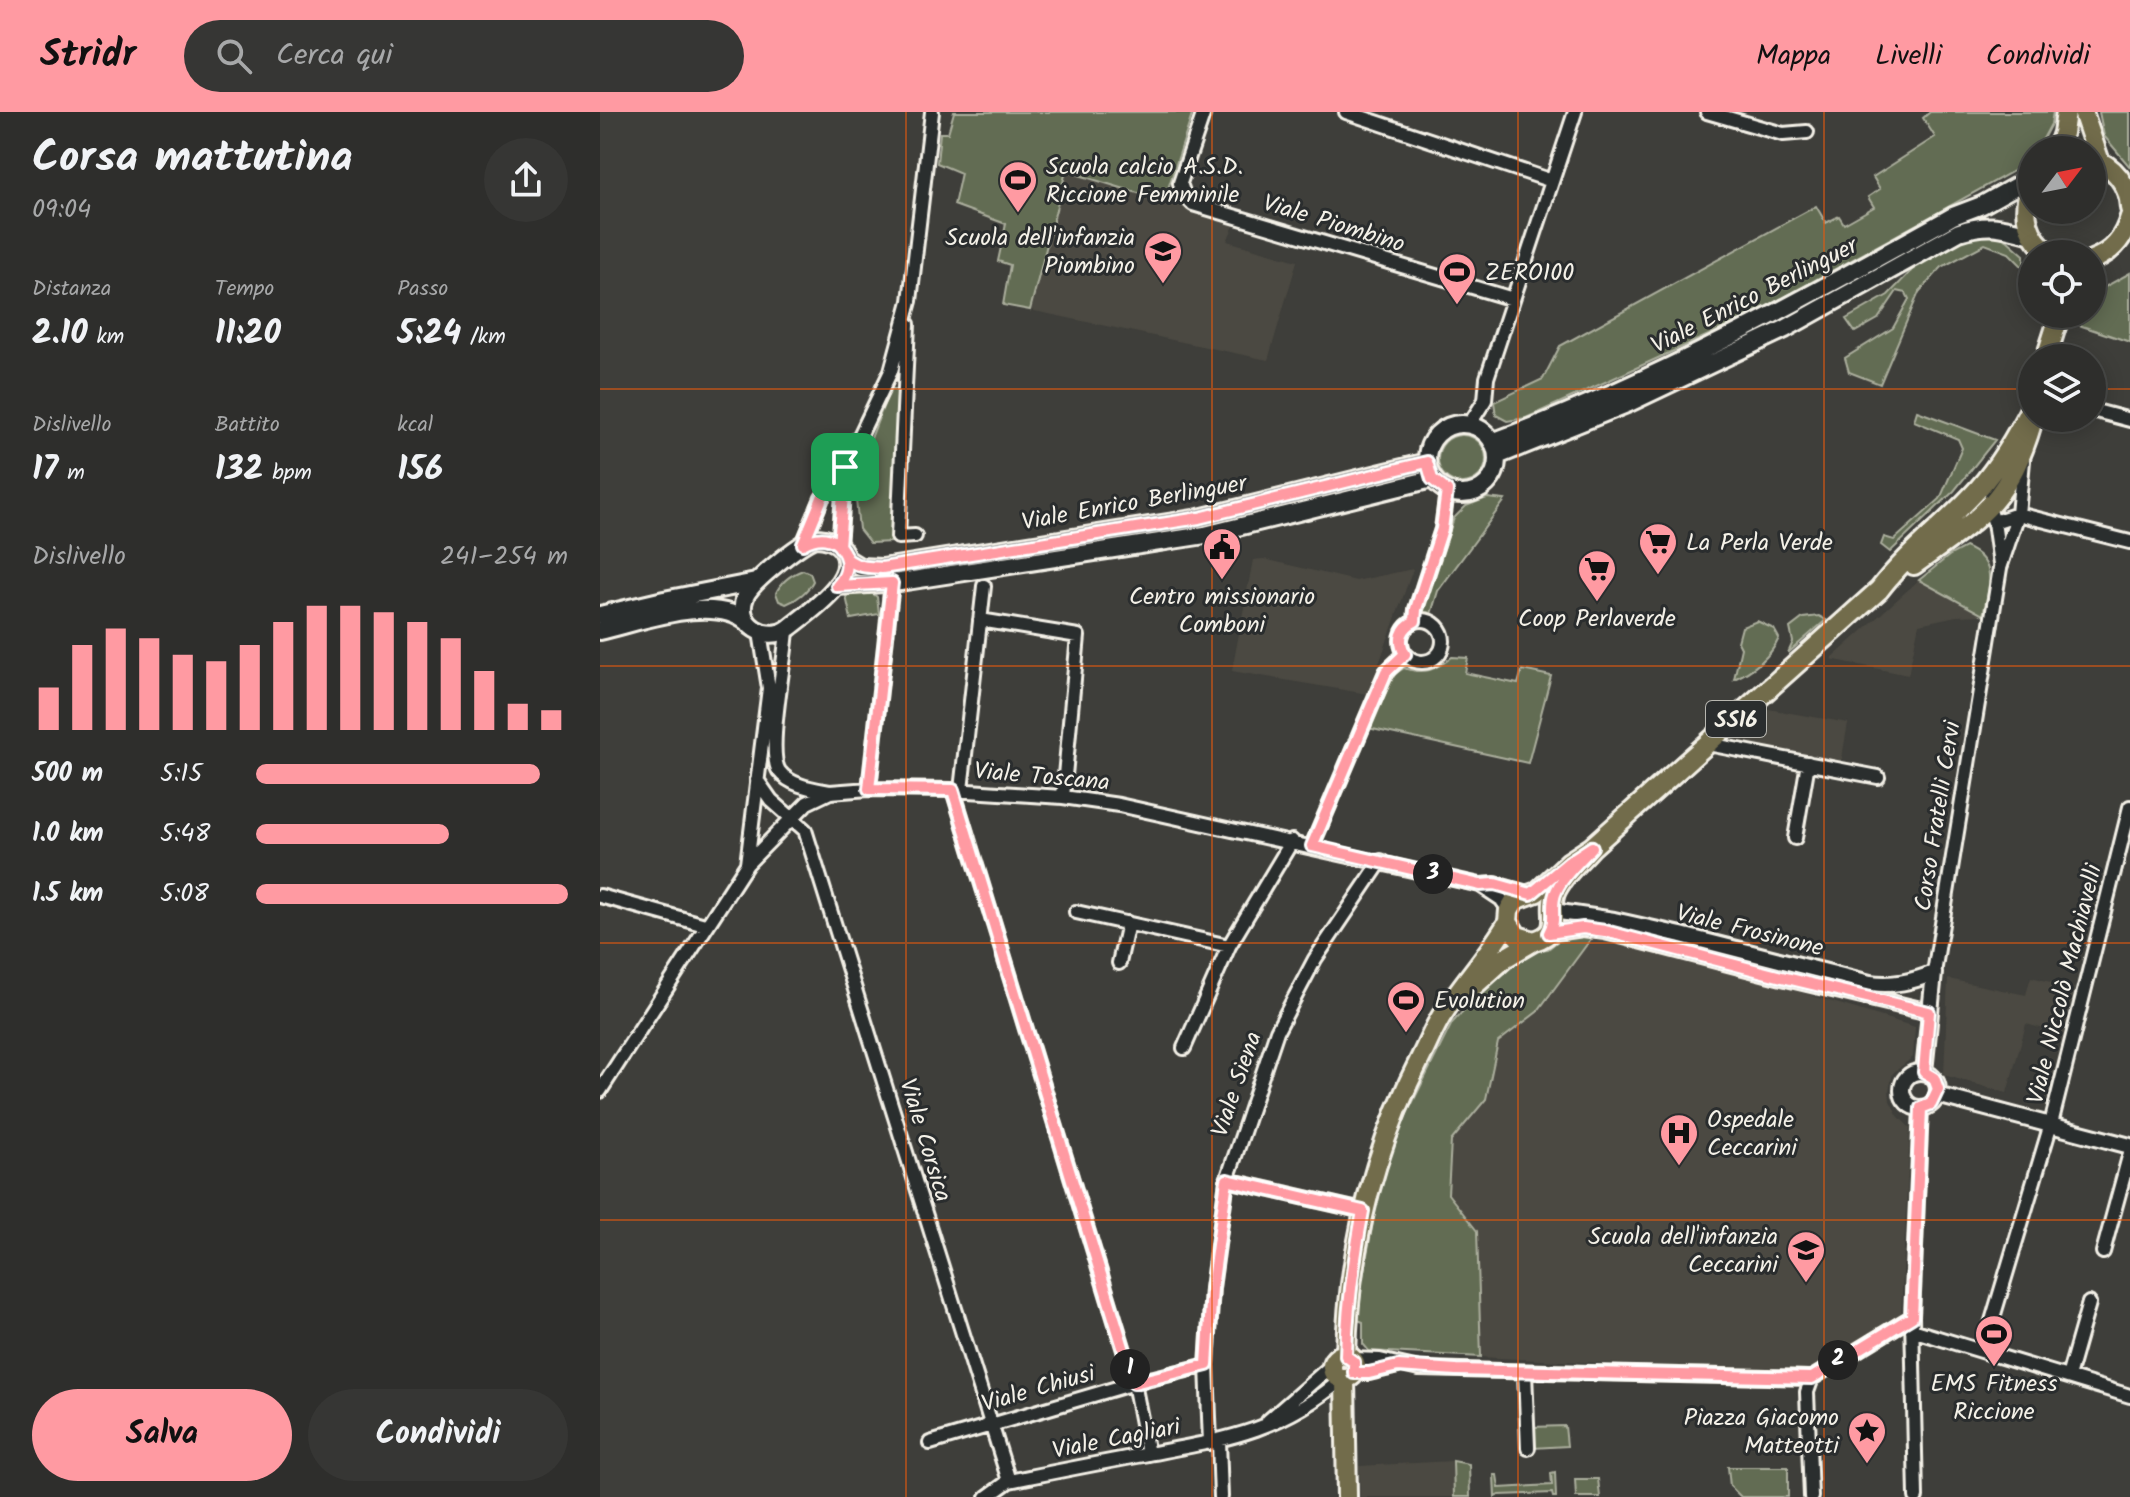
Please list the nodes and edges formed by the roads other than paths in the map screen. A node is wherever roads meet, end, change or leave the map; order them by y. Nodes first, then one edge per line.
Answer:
1 (932, 112) edge
2 (1204, 112) edge
3 (1346, 112) edge
4 (1575, 112) edge
5 (1707, 112) edge
6 (2066, 112) edge
7 (2083, 112) edge
8 (1807, 132) dead end
9 (2062, 136) edge
10 (2090, 136) edge
11 (2106, 166) edge
12 (1552, 181) junction
13 (2018, 185) edge
14 (2127, 185) edge
15 (2130, 208) edge
16 (2129, 226) edge
17 (2027, 240) edge
18 (2106, 253) edge
19 (1513, 299) junction
20 (910, 301) junction
21 (2106, 414) edge
22 (2130, 420) edge
23 (1469, 425) junction
24 (2018, 430) edge
25 (2030, 432) edge
26 (1495, 449) junction
27 (2024, 454) junction
28 (1427, 462) junction
29 (845, 467) junction
30 (1997, 467) junction
31 (1432, 479) junction
32 (1447, 491) junction
33 (2018, 514) junction
34 (1991, 515) junction
35 (915, 536) dead end
36 (2130, 542) edge
37 (803, 544) junction
38 (843, 552) junction
39 (2000, 568) junction
40 (756, 582) junction
41 (892, 583) junction
42 (837, 586) junction
43 (984, 586) dead end
44 (1879, 590) junction
45 (600, 615) edge
46 (980, 620) junction
47 (1415, 621) junction
48 (754, 628) junction
49 (787, 629) junction
50 (600, 631) edge
51 (1405, 654) junction
52 (1708, 744) junction
53 (1808, 763) junction
54 (1878, 777) dead end
55 (757, 780) junction
56 (869, 789) junction
57 (957, 790) junction
58 (830, 792) junction
59 (1063, 797) junction
60 (2130, 807) edge
61 (791, 818) junction
62 (1795, 838) dead end
63 (1292, 841) junction
64 (1312, 846) junction
65 (1592, 847) junction
66 (1381, 861) junction
67 (747, 864) junction
68 (1480, 885) junction
69 (1531, 894) junction
70 (600, 896) edge
71 (1553, 911) junction
72 (1076, 912) dead end
73 (1508, 916) junction
74 (1128, 923) junction
75 (705, 925) junction
76 (1541, 937) junction
77 (1229, 946) junction
78 (1119, 963) dead end
79 (1934, 973) junction
80 (1929, 1012) junction
81 (1443, 1014) junction
82 (1184, 1048) dead end
83 (1924, 1072) junction
84 (600, 1091) edge
85 (1937, 1095) junction
86 (1921, 1108) junction
87 (2051, 1124) junction
88 (2130, 1146) edge
89 (2130, 1153) edge
90 (1227, 1180) junction
91 (1363, 1211) junction
92 (2103, 1252) dead end
93 (2089, 1303) dead end
94 (1912, 1323) junction
95 (1983, 1351) junction
96 (1207, 1365) junction
97 (1345, 1369) junction
98 (1525, 1372) junction
99 (2068, 1377) junction
100 (1812, 1378) junction
101 (1134, 1383) junction
102 (2130, 1396) edge
103 (992, 1424) junction
104 (1215, 1442) junction
105 (930, 1443) dead end
106 (1528, 1448) dead end
107 (1148, 1454) junction
108 (1009, 1481) junction
109 (987, 1497) edge
110 (1221, 1497) edge
111 (1347, 1497) edge
112 (1811, 1497) edge
113 (1916, 1497) edge

1 - 20 street
2 - 19 street, Viale Piombino
3 - 12 street
4 - 12 street
5 - 8 street
6 - 9 main road
7 - 10 main road
11 - 14 main road
12 - 19 street
13 - 26 main road, Viale Enrico Berlinguer
14 - 15 main road
16 - 18 main road
17 - 26 main road, Viale Enrico Berlinguer
19 - 23 street
20 - 29 street
20 - 35 street
21 - 22 street
23 - 26 main road
23 - 28 main road
24 - 30 main road, SS16
25 - 27 main road, SS16
26 - 32 main road
27 - 33 street, Corso Fratelli Cervi
27 - 34 main road, SS16
28 - 31 main road
28 - 38 main road, Viale Enrico Berlinguer
29 - 37 street
29 - 38 street
30 - 34 street, Corso Fratelli Cervi
30 - 44 main road, SS16
31 - 32 main road
31 - 41 main road, Viale Enrico Berlinguer
32 - 47 street
33 - 34 street
33 - 36 street
33 - 39 street, Corso Fratelli Cervi
34 - 39 street, Corso Fratelli Cervi
34 - 44 main road, SS16
37 - 38 main road, Viale Enrico Berlinguer
37 - 40 main road
38 - 42 main road
39 - 79 street, Corso Fratelli Cervi
40 - 45 main road
40 - 48 main road
41 - 42 main road, Viale Enrico Berlinguer
41 - 56 street
42 - 49 main road
43 - 46 street
44 - 52 main road, SS16
46 - 57 street
46 - 59 street
47 - 51 street
47 - 51 street
48 - 49 main road
48 - 50 main road
48 - 55 street
49 - 58 street
51 - 64 street
52 - 53 street
52 - 65 main road, SS16
53 - 54 street
53 - 62 street
55 - 61 street, Viale Corsica
55 - 67 street
56 - 57 street, Viale Toscana
56 - 58 street, Viale Toscana
57 - 59 street, Viale Toscana
57 - 101 street
58 - 61 street, Viale Toscana
59 - 63 street, Viale Toscana
60 - 87 street, Viale Niccolò Machiavelli
61 - 67 street, Viale Toscana
61 - 103 street, Viale Corsica
63 - 64 street, Viale Toscana
63 - 77 street
64 - 66 street, Viale Toscana
65 - 69 main road, SS16
65 - 71 main road, SS16
66 - 68 street, Viale Toscana
66 - 90 street, Viale Siena
67 - 75 street, Viale Toscana
68 - 69 street, Viale Toscana
68 - 73 street, Viale Toscana
69 - 71 main road
69 - 73 main road, SS16
70 - 75 street
71 - 76 main road, SS16
71 - 79 street, Viale Frosinone
72 - 74 street
73 - 76 main road
73 - 81 main road, SS16
74 - 77 street
74 - 78 street
75 - 84 street, Viale Toscana
76 - 80 street, Viale Frosinone
76 - 81 main road, SS16
77 - 82 street
79 - 80 street, Corso Fratelli Cervi
80 - 83 street, Corso Fratelli Cervi
81 - 91 main road, SS16
83 - 85 street
83 - 86 street
85 - 86 street
85 - 87 street
86 - 94 street
87 - 88 street
87 - 95 street, Viale Niccolò Machiavelli
89 - 92 street
90 - 91 street
90 - 96 street, Viale Siena
91 - 97 main road, SS16
93 - 99 street
94 - 95 street
94 - 100 street
94 - 113 street
95 - 99 street
96 - 101 street, Viale Chiusi
96 - 104 street, Viale Siena
97 - 98 street
97 - 104 street, Viale Cagliari
97 - 111 main road, SS16
98 - 100 street
98 - 106 street
99 - 102 street
100 - 112 street
101 - 103 street, Viale Chiusi
101 - 107 street
103 - 105 street, Viale Chiusi
103 - 108 street, Viale Corsica
104 - 107 street, Viale Cagliari
104 - 110 street, Viale Siena
107 - 108 street, Viale Cagliari
108 - 109 street, Viale Cagliari

